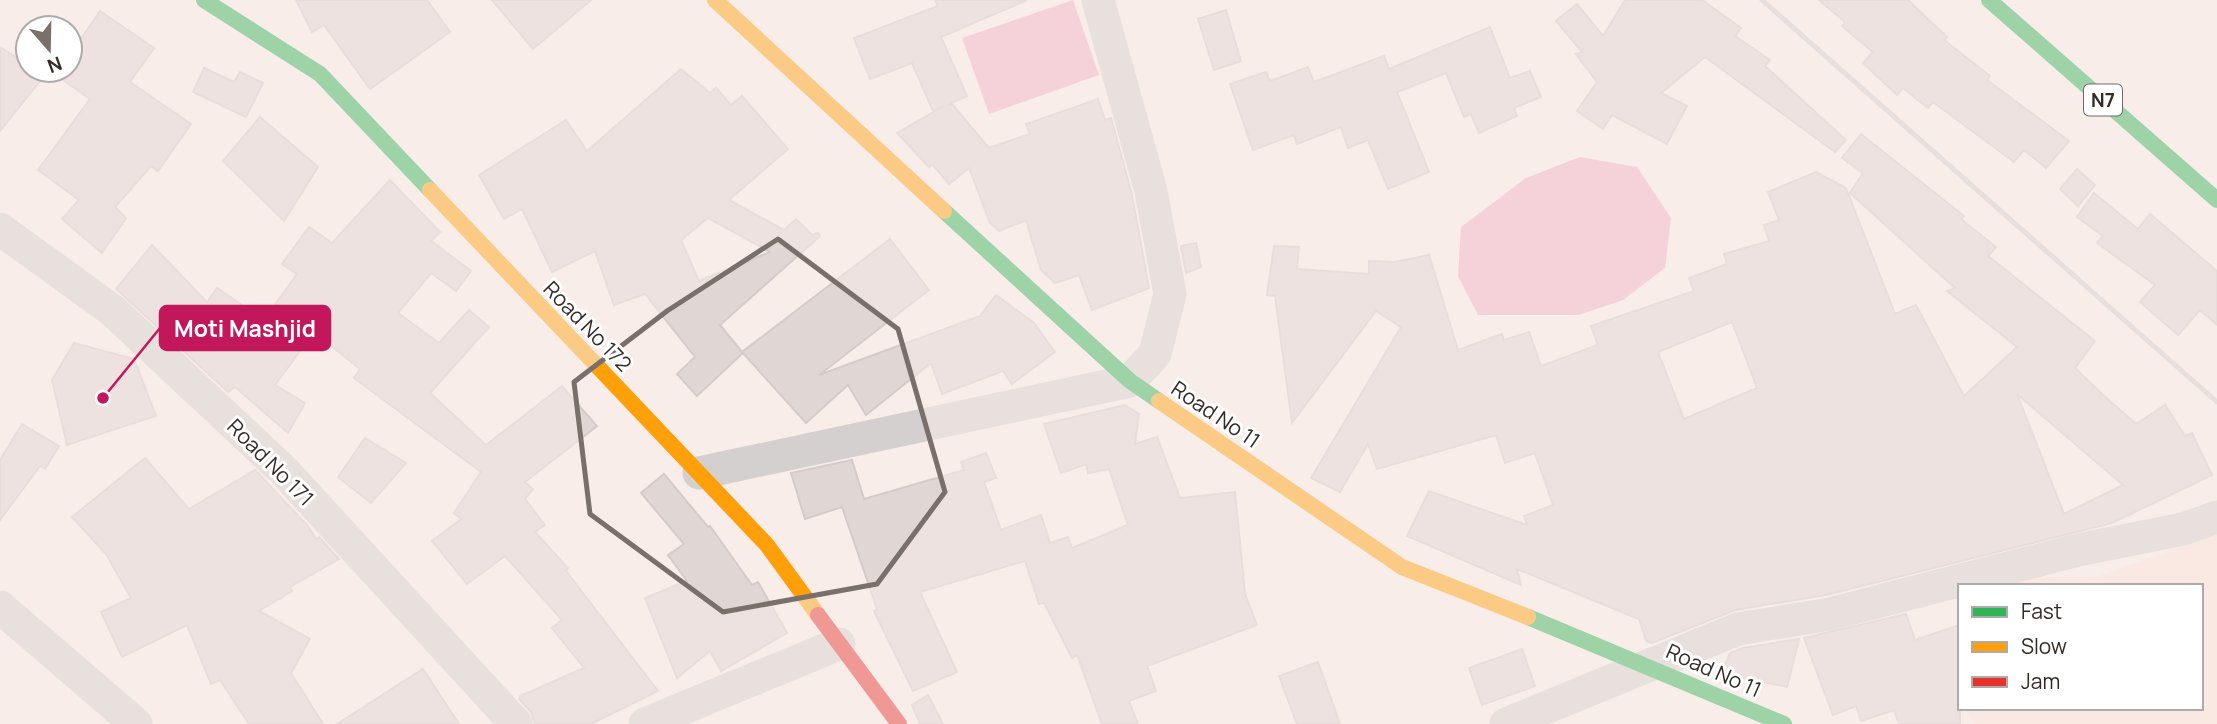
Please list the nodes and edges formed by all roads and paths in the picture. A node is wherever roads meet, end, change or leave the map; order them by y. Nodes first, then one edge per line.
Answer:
1 (204, 0) edge
2 (715, 0) edge
3 (1098, 0) edge
4 (1989, 0) edge
5 (2217, 200) edge
6 (0, 229) edge
7 (1130, 381) junction
8 (699, 473) junction
9 (2217, 517) edge
10 (0, 607) edge
11 (839, 644) junction
12 (1650, 666) junction
13 (136, 724) edge
14 (516, 724) edge
15 (645, 724) edge
16 (899, 724) edge
17 (1506, 724) edge
18 (1784, 724) edge

1 - 8 main road, Road No 172
2 - 7 main road, Road No 11
3 - 7 street
4 - 5 main road, N7
6 - 14 street, Road No 171
7 - 8 street
7 - 12 main road, Road No 11
8 - 11 main road, Road No 172
9 - 12 street
10 - 13 street
11 - 15 street
11 - 16 main road, Road No 172
12 - 17 street
12 - 18 main road, Road No 11

